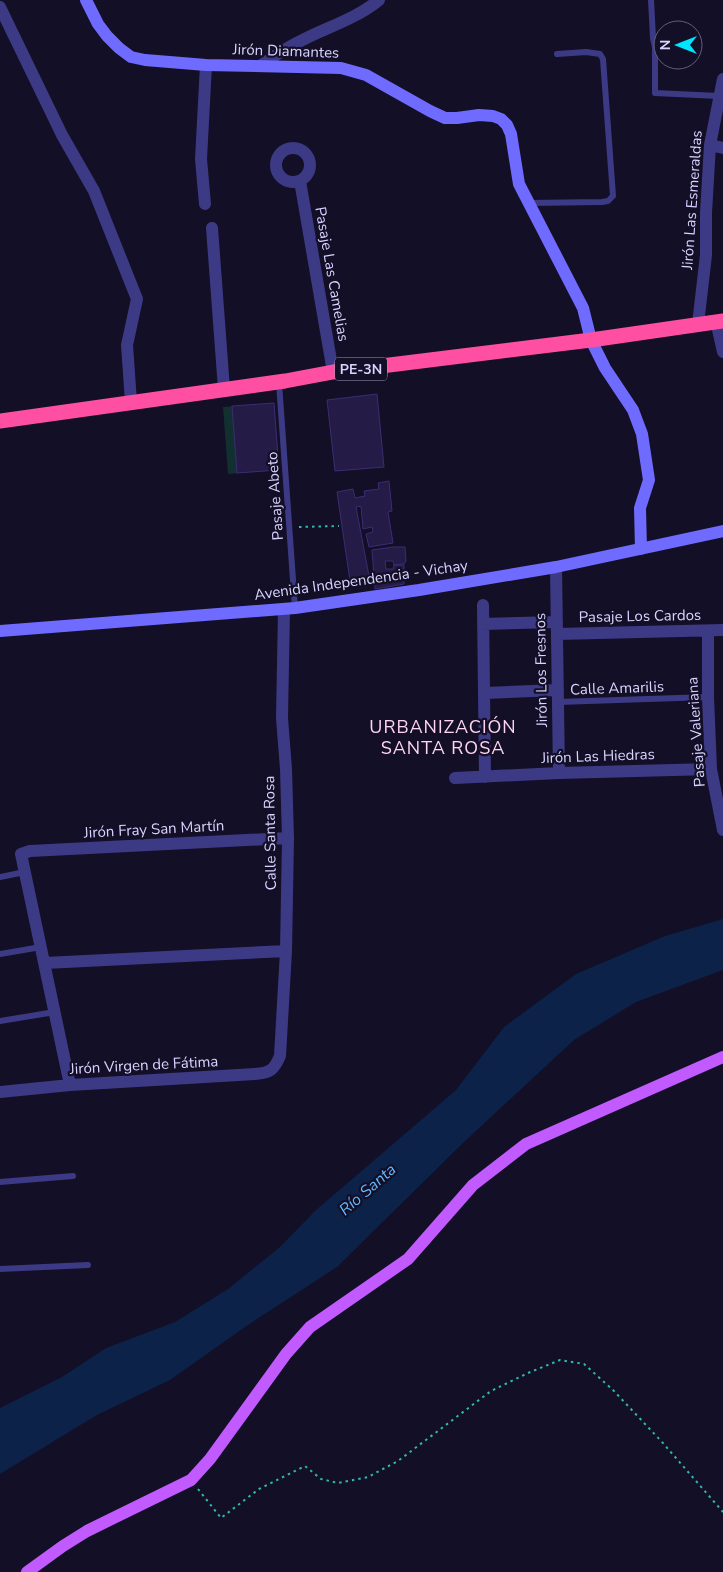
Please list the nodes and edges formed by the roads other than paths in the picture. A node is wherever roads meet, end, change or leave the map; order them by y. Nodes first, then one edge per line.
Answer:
1 (86, 0) edge
2 (380, 0) edge
3 (651, 0) edge
4 (0, 7) edge
5 (557, 54) dead end
6 (206, 65) junction
7 (260, 66) junction
8 (723, 79) edge
9 (720, 96) junction
10 (717, 147) edge
11 (300, 181) dead end
12 (529, 203) junction
13 (205, 204) dead end
14 (212, 228) dead end
15 (720, 321) edge
16 (698, 324) junction
17 (590, 340) junction
18 (723, 352) edge
19 (333, 372) junction
20 (279, 382) junction
21 (224, 389) junction
22 (131, 402) junction
23 (0, 421) edge
24 (723, 531) edge
25 (641, 549) junction
26 (556, 566) junction
27 (483, 606) dead end
28 (290, 609) junction
29 (483, 624) junction
30 (557, 628) junction
31 (0, 630) edge
32 (723, 630) edge
33 (708, 631) junction
34 (484, 693) junction
35 (558, 696) junction
36 (708, 697) junction
37 (711, 769) junction
38 (559, 773) junction
39 (485, 777) junction
40 (455, 778) dead end
41 (723, 830) edge
42 (288, 838) junction
43 (25, 872) junction
44 (0, 877) edge
45 (41, 947) junction
46 (286, 951) junction
47 (0, 954) edge
48 (45, 963) junction
49 (55, 1012) junction
50 (0, 1021) edge
51 (280, 1056) joint
52 (723, 1057) edge
53 (70, 1085) junction
54 (0, 1092) edge
55 (73, 1176) dead end
56 (0, 1182) edge
57 (88, 1265) dead end
58 (0, 1269) edge
59 (27, 1572) edge

1 - 6 street, Jirón Diamantes
2 - 7 street
3 - 9 lane
4 - 22 street
5 - 12 lane
6 - 7 street, Jirón Diamantes
6 - 13 street
7 - 12 street, Jirón Diamantes
8 - 9 street, Jirón Las Esmeraldas
9 - 10 street, Jirón Las Esmeraldas
10 - 16 street, Jirón Las Esmeraldas
11 - 19 street, Pasaje Las Camelias
12 - 17 street, Jirón Diamantes
14 - 21 street
15 - 16 highway, PE-3N
15 - 18 street
16 - 17 highway, PE-3N
17 - 19 highway, PE-3N
17 - 25 street, Jirón Diamantes
19 - 20 highway, PE-3N
20 - 21 highway, PE-3N
20 - 28 lane, Pasaje Abeto
21 - 22 highway, PE-3N
22 - 23 highway, PE-3N
24 - 25 street, Avenida Independencia - Vichay
25 - 26 street, Avenida Independencia - Vichay
26 - 28 street, Avenida Independencia - Vichay
26 - 30 street, Jirón Los Fresnos
27 - 29 street
28 - 31 street, Avenida Independencia - Vichay
28 - 42 street, Calle Santa Rosa
29 - 30 street, Pasaje Los Cardos
29 - 34 street
30 - 33 street, Pasaje Los Cardos
30 - 35 street, Jirón Los Fresnos
32 - 33 street, Pasaje Los Cardos
33 - 36 street, Pasaje Valeriana
34 - 35 street
34 - 39 street
35 - 36 lane, Calle Amarilis
35 - 38 street, Jirón Los Fresnos
36 - 37 street, Pasaje Valeriana
37 - 38 street, Jirón Las Hiedras
37 - 41 street, Pasaje Valeriana
38 - 39 street, Jirón Las Hiedras
39 - 40 street, Jirón Las Hiedras
42 - 43 street, Jirón Fray San Martín
42 - 46 street, Calle Santa Rosa
43 - 44 lane
43 - 45 street
45 - 47 lane
45 - 48 street
46 - 48 street
46 - 51 street, Calle Santa Rosa
48 - 49 street
49 - 50 lane
49 - 53 street
51 - 53 street, Jirón Virgen de Fátima
52 - 59 main road
53 - 54 street, Jirón Virgen de Fátima
55 - 56 lane
57 - 58 lane

